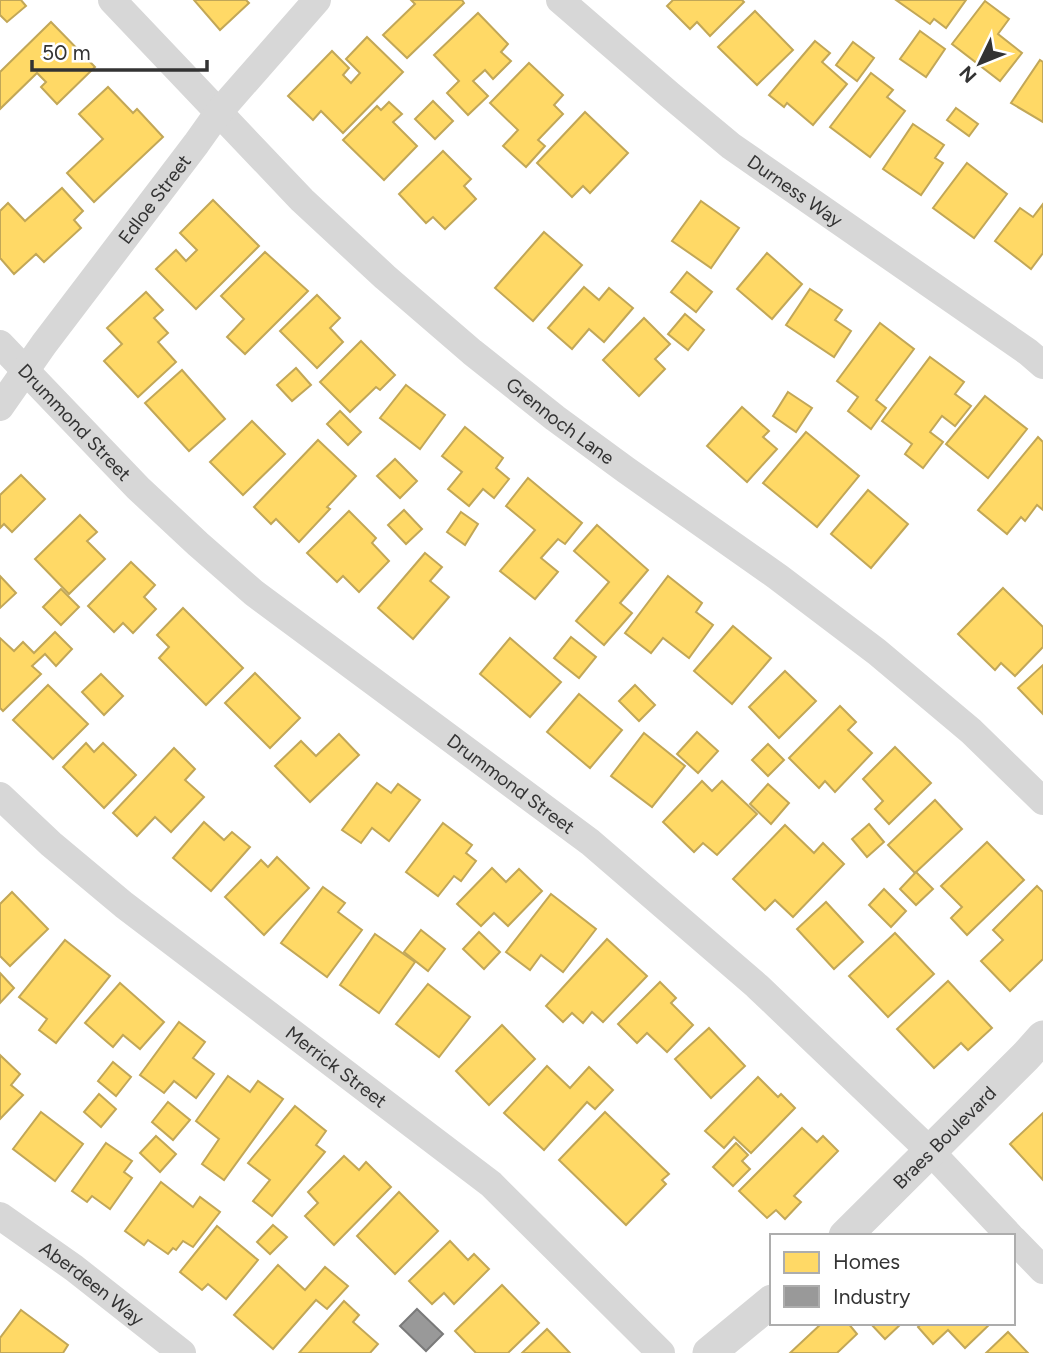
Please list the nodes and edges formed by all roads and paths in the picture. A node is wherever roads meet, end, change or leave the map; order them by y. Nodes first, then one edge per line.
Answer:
1 (111, 0) edge
2 (317, 0) edge
3 (560, 0) edge
4 (218, 113) junction
5 (0, 344) edge
6 (1043, 365) edge
7 (25, 370) junction
8 (0, 407) edge
9 (0, 796) edge
10 (1043, 801) edge
11 (1043, 1037) edge
12 (931, 1152) junction
13 (0, 1216) edge
14 (847, 1234) edge
15 (1009, 1234) edge
16 (1015, 1240) edge
17 (1043, 1270) edge
18 (770, 1303) edge
19 (182, 1353) edge
20 (661, 1353) edge
21 (709, 1353) edge

1 - 4 street, Grennoch Lane
2 - 4 street, Edloe Street
3 - 6 street, Durness Way
4 - 7 street, Edloe Street
4 - 10 street, Grennoch Lane
5 - 7 street, Drummond Street
7 - 8 street, Edloe Street
7 - 12 street, Drummond Street
9 - 20 street, Merrick Street
11 - 12 street, Braes Boulevard
12 - 14 street, Braes Boulevard
12 - 15 street, Drummond Street
13 - 19 street, Aberdeen Way
16 - 17 street, Drummond Street
18 - 21 street

